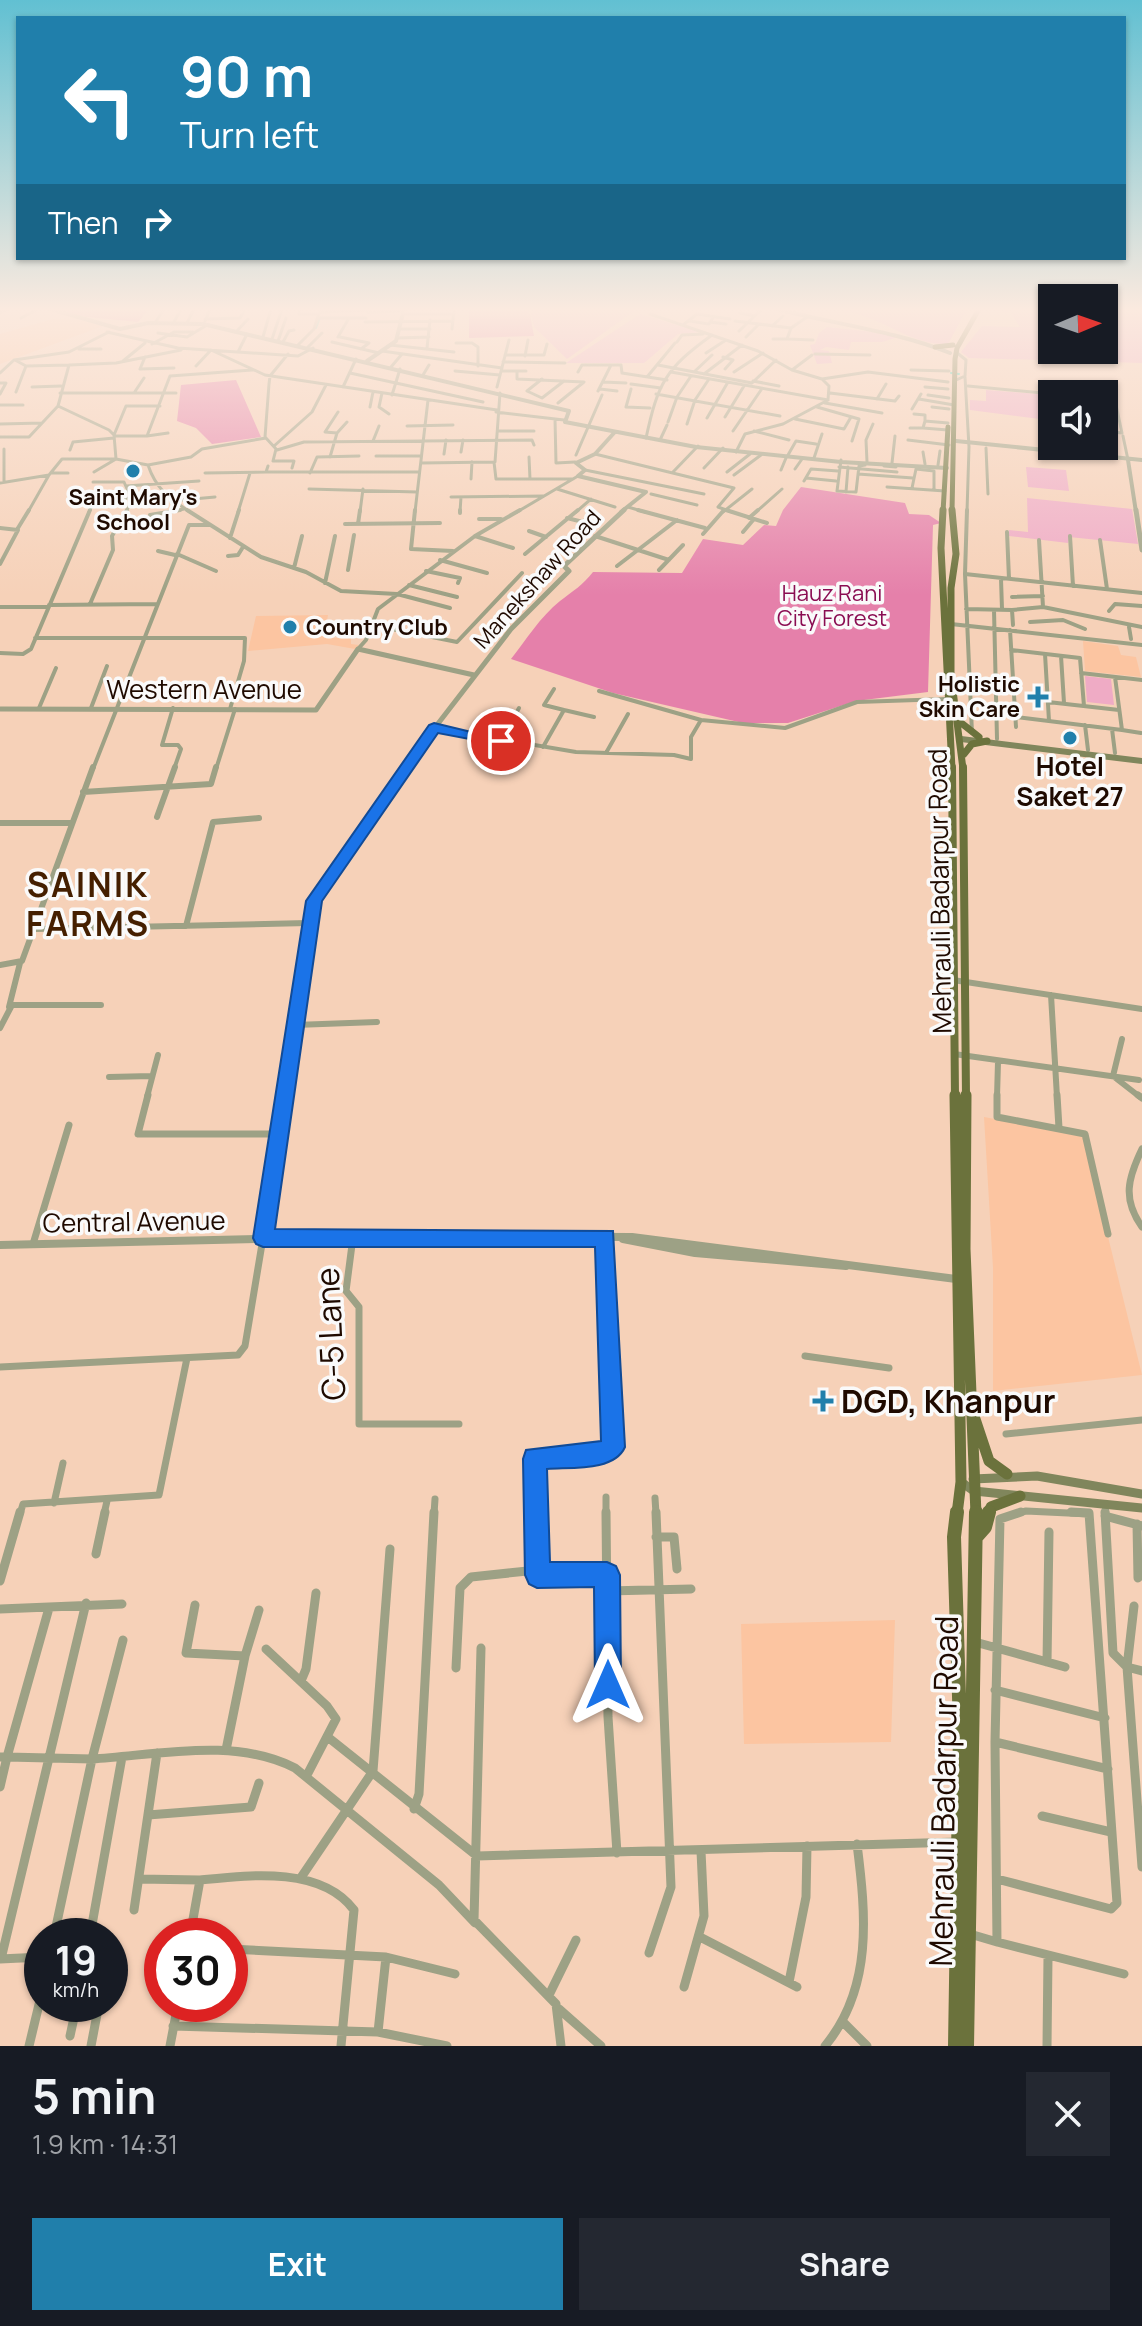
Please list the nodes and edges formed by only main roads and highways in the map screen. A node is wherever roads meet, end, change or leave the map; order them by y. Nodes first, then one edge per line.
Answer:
1 (950, 404) joint
2 (952, 530) junction
3 (942, 534) junction
4 (943, 564) junction
5 (952, 570) junction
6 (958, 719) junction
7 (979, 737) junction
8 (958, 738) junction
9 (963, 755) junction
10 (1142, 758) edge
11 (954, 810) junction
12 (964, 811) junction
13 (960, 1056) junction
14 (972, 1414) junction
15 (1007, 1474) junction
16 (970, 1484) junction
17 (1142, 1494) edge
18 (1020, 1496) junction
19 (1142, 1508) edge
20 (977, 1536) junction
21 (961, 2024) junction
22 (955, 2046) edge
23 (967, 2046) edge

1 - 2 main road, Mehrauli Badarpur Road
1 - 3 main road, Mehrauli Badarpur Road
2 - 3 main road
2 - 5 main road, Mehrauli Badarpur Road
3 - 4 main road, Mehrauli Badarpur Road
4 - 5 main road
4 - 8 main road, Mehrauli Badarpur Road
5 - 6 main road, Mehrauli Badarpur Road
6 - 7 main road
6 - 8 main road, Mehrauli Badarpur Road
7 - 8 main road
7 - 9 main road
7 - 10 main road
7 - 10 main road
8 - 9 main road, Mehrauli Badarpur Road
8 - 11 main road, Mehrauli Badarpur Road
9 - 12 main road, Mehrauli Badarpur Road
11 - 12 main road
11 - 13 main road, Mehrauli Badarpur Road
12 - 13 main road, Mehrauli Badarpur Road
13 - 14 main road, Mehrauli Badarpur Road
13 - 16 main road, Mehrauli Badarpur Road
14 - 15 main road
14 - 16 main road, Mehrauli Badarpur Road
15 - 16 main road
15 - 17 main road
16 - 18 main road
16 - 20 main road, Mehrauli Badarpur Road
16 - 21 main road, Mehrauli Badarpur Road
18 - 19 main road
18 - 20 main road
20 - 21 main road, Mehrauli Badarpur Road
21 - 22 main road, Mehrauli Badarpur Road
21 - 23 main road, Mehrauli Badarpur Road

